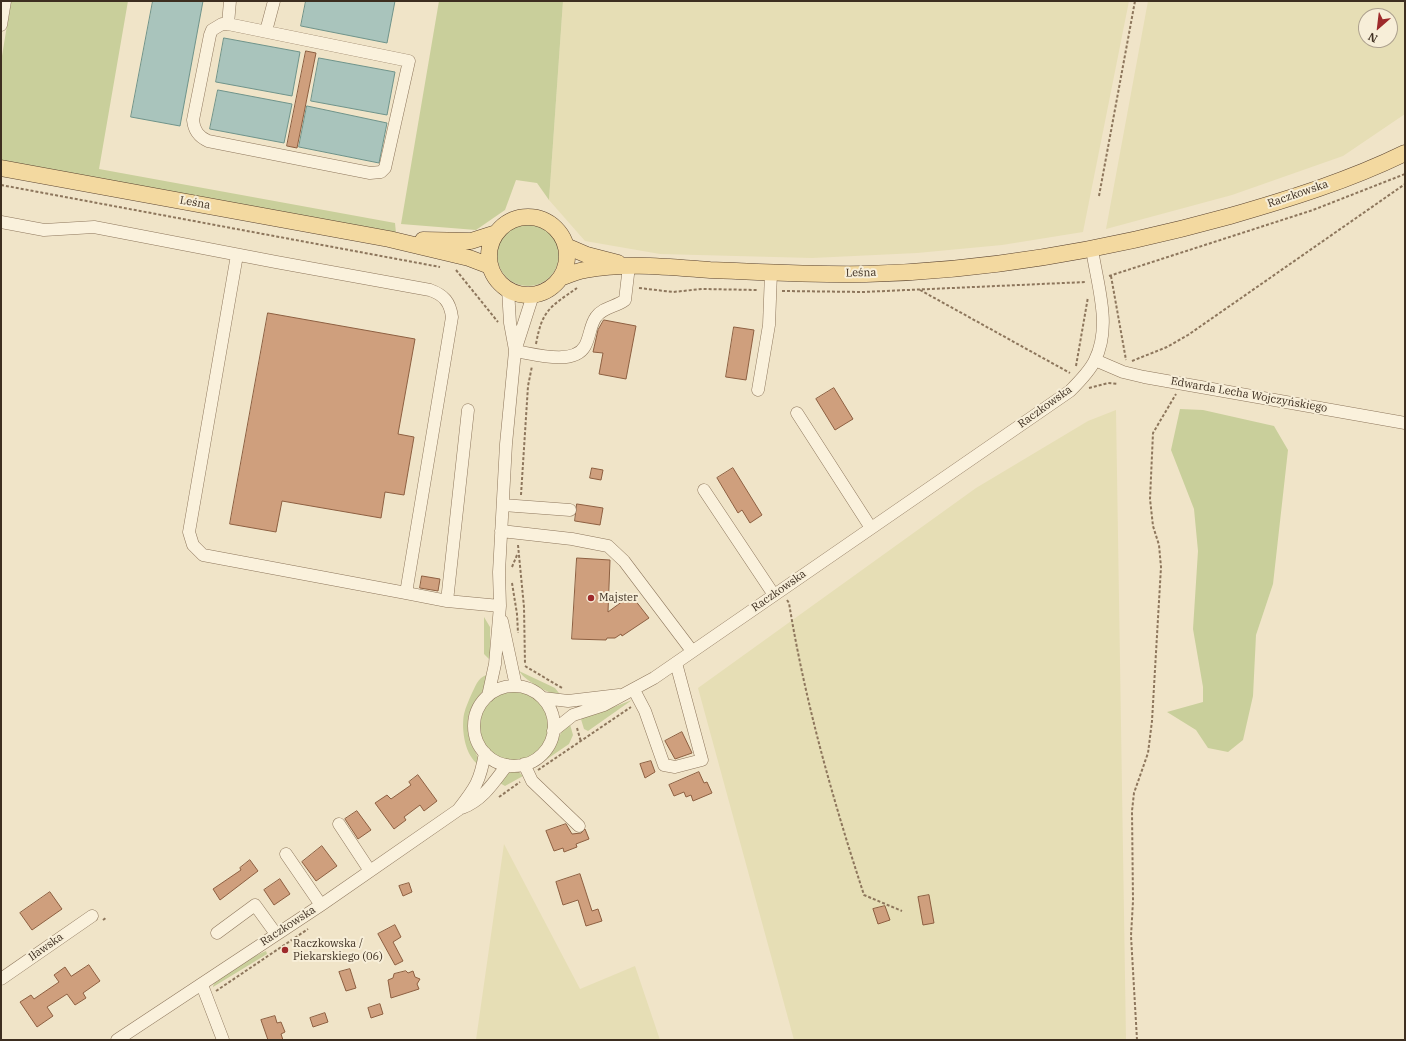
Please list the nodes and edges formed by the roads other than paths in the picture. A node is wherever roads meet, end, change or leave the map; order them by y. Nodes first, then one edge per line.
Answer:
1 (5, 1) edge
2 (230, 1) edge
3 (274, 1) edge
4 (228, 24) junction
5 (1, 25) edge
6 (266, 31) junction
7 (1405, 153) edge
8 (1, 168) edge
9 (1, 222) edge
10 (496, 233) junction
11 (389, 239) junction
12 (566, 246) junction
13 (1092, 249) junction
14 (237, 254) junction
15 (490, 266) junction
16 (629, 266) junction
17 (772, 272) junction
18 (560, 278) junction
19 (508, 289) junction
20 (533, 295) junction
21 (515, 351) junction
22 (1095, 360) junction
23 (758, 390) dead end
24 (468, 410) dead end
25 (797, 413) dead end
26 (1405, 423) edge
27 (704, 490) dead end
28 (503, 505) junction
29 (570, 510) dead end
30 (871, 528) junction
31 (501, 531) junction
32 (406, 593) junction
33 (780, 597) junction
34 (447, 601) junction
35 (500, 606) junction
36 (692, 651) junction
37 (676, 663) junction
38 (516, 686) junction
39 (633, 695) junction
40 (488, 696) junction
41 (543, 698) junction
42 (553, 731) junction
43 (485, 753) junction
44 (524, 764) junction
45 (506, 765) junction
46 (458, 810) junction
47 (340, 824) dead end
48 (579, 826) dead end
49 (286, 854) dead end
50 (370, 871) junction
51 (321, 905) junction
52 (92, 916) dead end
53 (217, 933) dead end
54 (276, 934) junction
55 (1, 979) edge
56 (202, 985) junction
57 (117, 1040) edge
58 (223, 1040) edge

1 - 5 street
2 - 4 street
3 - 6 street
4 - 6 street
4 - 6 street
7 - 13 main road, Raczkowska
8 - 11 main road, Leśna
9 - 14 street
10 - 11 main road, Leśna
10 - 12 main road
10 - 15 main road
11 - 15 main road, Leśna
12 - 16 main road, Leśna
12 - 18 main road
13 - 17 main road, Leśna
13 - 22 street, Raczkowska
14 - 32 street
14 - 32 street
15 - 19 main road
16 - 17 main road, Leśna
16 - 18 main road, Leśna
16 - 21 street
17 - 23 street
18 - 20 main road
19 - 20 main road
19 - 21 street
20 - 21 street
21 - 28 street
22 - 26 street, Edwarda Lecha Wojczyńskiego
22 - 30 street, Raczkowska
24 - 34 street
25 - 30 street
27 - 33 street
28 - 29 street
28 - 31 street
30 - 33 street, Raczkowska
31 - 35 street
31 - 36 street
32 - 34 street
33 - 36 street, Raczkowska
34 - 35 street
35 - 38 street
35 - 40 street
36 - 37 street, Raczkowska
37 - 39 street, Raczkowska
37 - 39 street
38 - 40 street
38 - 41 street
39 - 41 street, Raczkowska
39 - 42 street, Raczkowska
40 - 43 street
41 - 42 street
42 - 44 street
43 - 45 street
43 - 46 street, Raczkowska
44 - 45 street
44 - 48 street
45 - 46 street, Raczkowska
46 - 50 street, Raczkowska
47 - 50 street
49 - 51 street
50 - 51 street, Raczkowska
51 - 54 street, Raczkowska
52 - 55 street, Iławska
53 - 54 street
54 - 56 street, Raczkowska
56 - 57 street, Raczkowska
56 - 58 street

